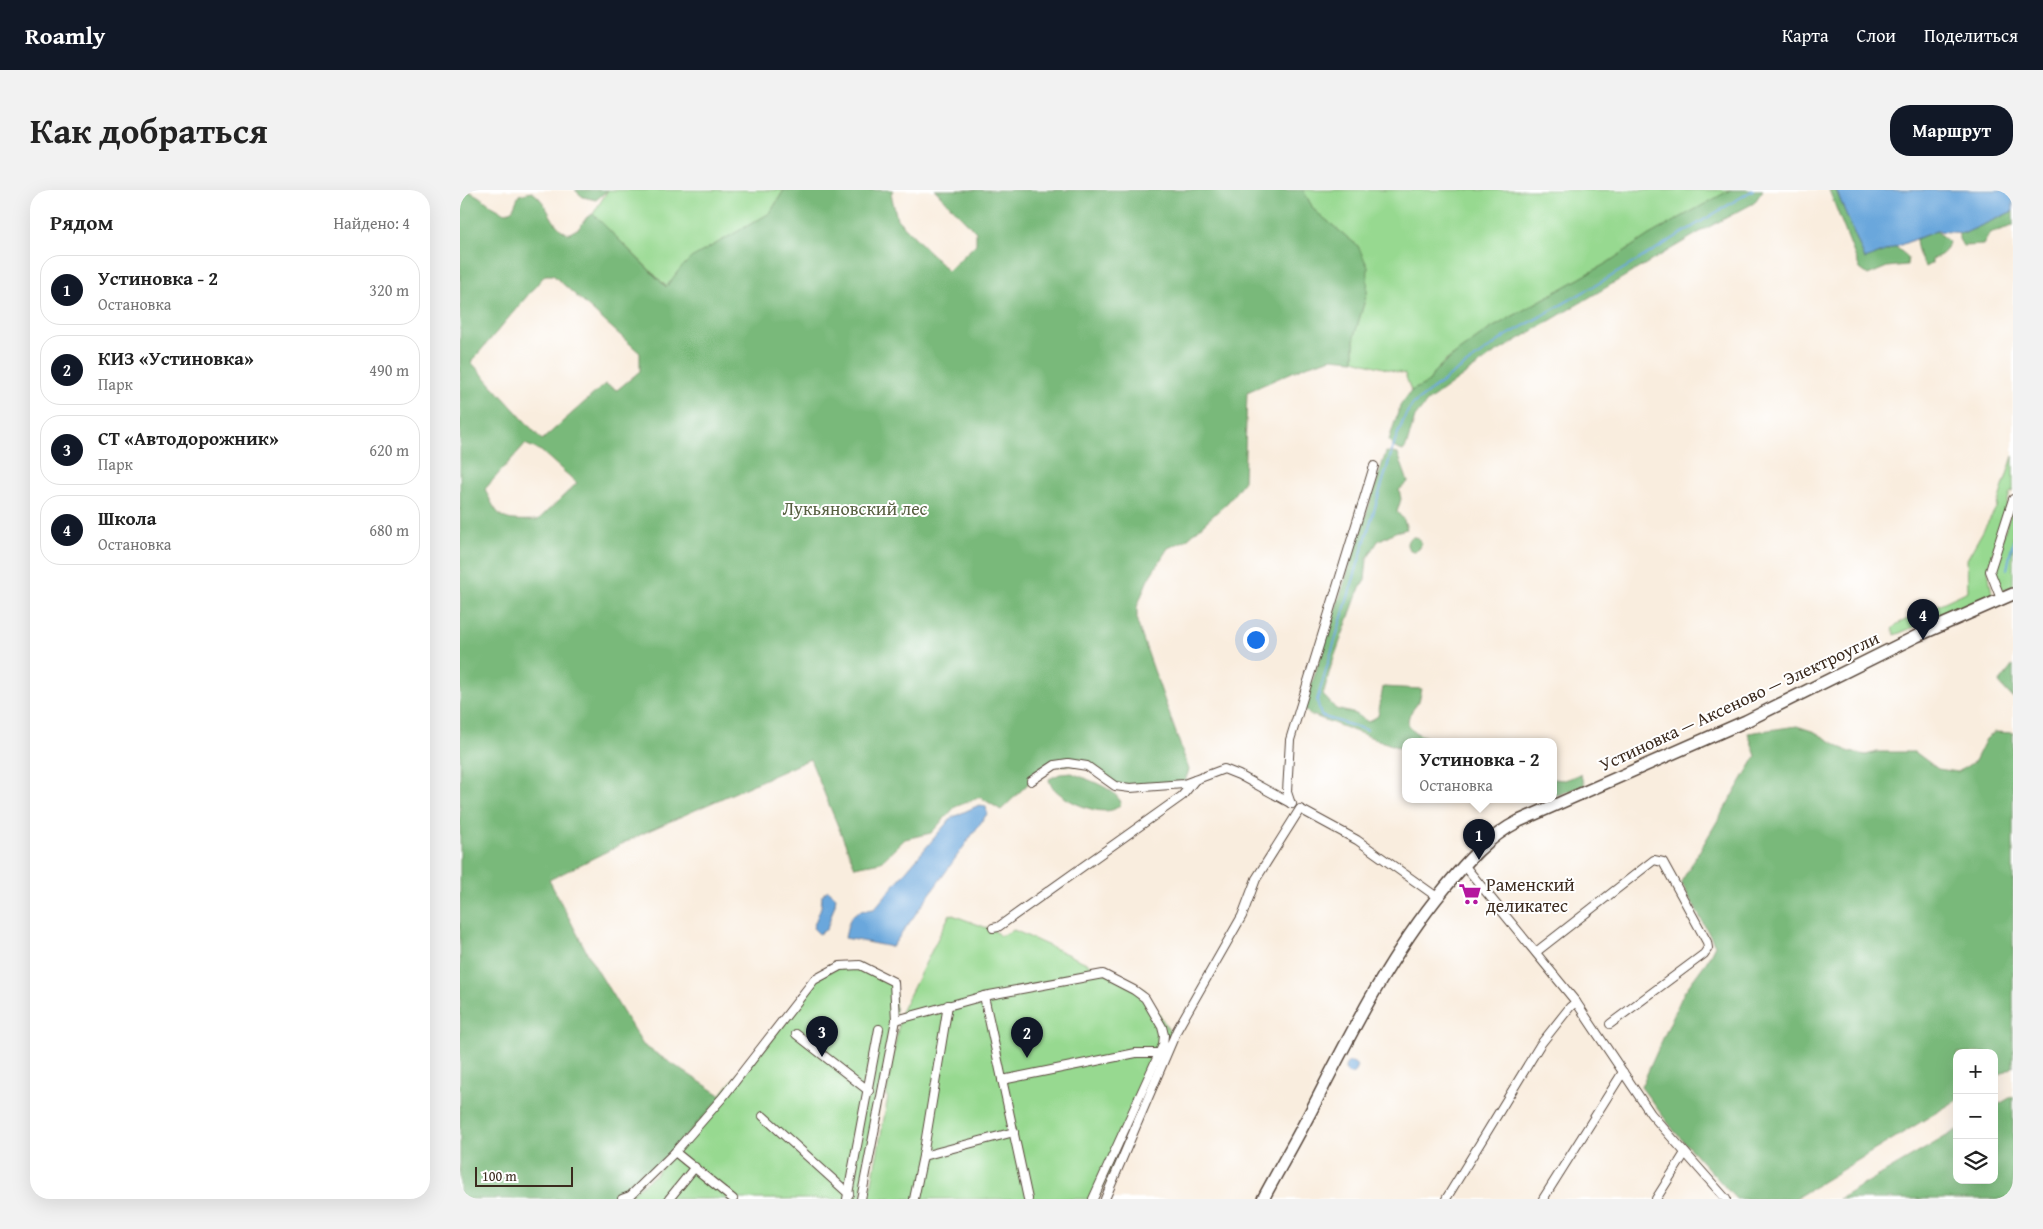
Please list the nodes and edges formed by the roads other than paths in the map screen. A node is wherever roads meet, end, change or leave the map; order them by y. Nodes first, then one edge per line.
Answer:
1 (1374, 466) dead end
2 (2013, 499) edge
3 (2013, 594) edge
4 (2001, 599) junction
5 (1195, 780) junction
6 (1031, 781) dead end
7 (1291, 804) junction
8 (1300, 809) junction
9 (1464, 865) junction
10 (1437, 896) junction
11 (993, 928) dead end
12 (1536, 952) junction
13 (984, 996) junction
14 (1576, 1002) junction
15 (948, 1006) junction
16 (896, 1020) junction
17 (1610, 1024) dead end
18 (879, 1029) dead end
19 (796, 1034) dead end
20 (1160, 1053) junction
21 (1623, 1072) junction
22 (1002, 1080) junction
23 (868, 1091) junction
24 (763, 1116) dead end
25 (1014, 1132) junction
26 (675, 1152) junction
27 (1685, 1153) junction
28 (923, 1156) junction
29 (695, 1167) junction
30 (848, 1197) edge
31 (622, 1199) edge
32 (669, 1199) edge
33 (733, 1199) edge
34 (861, 1199) edge
35 (914, 1199) edge
36 (1028, 1199) edge
37 (1093, 1199) edge
38 (1104, 1199) edge
39 (1263, 1199) edge
40 (1446, 1199) edge
41 (1543, 1199) edge
42 (1656, 1199) edge
43 (1726, 1199) edge

1 - 7 street
2 - 4 street
3 - 4 main road, Устиновка — Аксеново — Электроугли
4 - 9 main road, Устиновка — Аксеново — Электроугли
5 - 6 street
5 - 7 street
5 - 11 street
7 - 8 street
8 - 10 street
8 - 38 street
9 - 10 main road, Устиновка — Аксеново — Электроугли
9 - 12 street
10 - 39 main road, Устиновка — Аксеново — Электроугли
12 - 14 street
12 - 17 street
13 - 15 street
13 - 20 street
13 - 22 street
14 - 21 street
14 - 40 street
15 - 16 street
15 - 28 street
16 - 26 street
16 - 34 street
18 - 23 street
19 - 23 street
20 - 22 street
20 - 37 street
21 - 27 street
21 - 41 street
22 - 25 street
23 - 30 street
24 - 30 street
25 - 28 street
25 - 36 street
26 - 29 street
26 - 31 street
27 - 42 street
27 - 43 street
28 - 35 street
29 - 32 street
29 - 33 street

